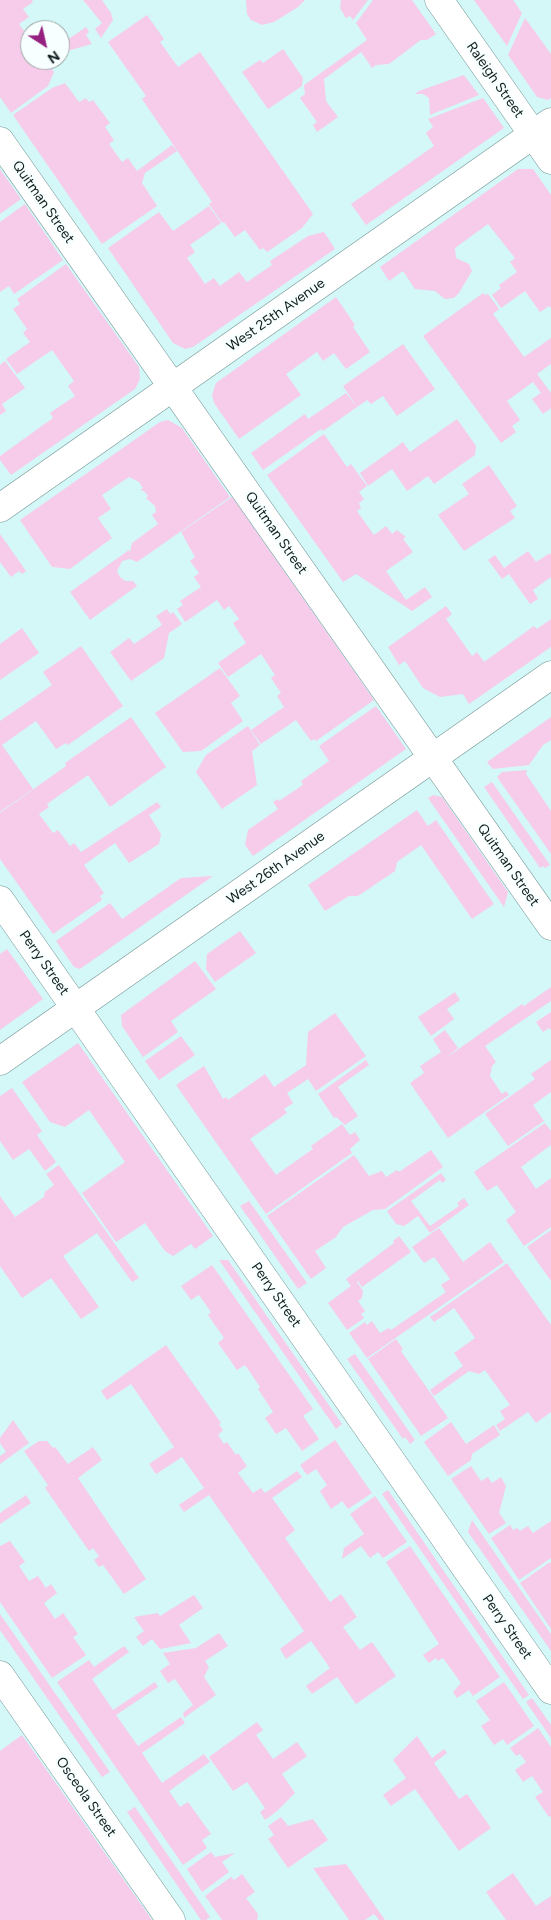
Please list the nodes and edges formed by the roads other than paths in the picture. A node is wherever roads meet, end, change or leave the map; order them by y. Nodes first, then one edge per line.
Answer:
1 (439, 0) edge
2 (542, 128) edge
3 (0, 141) edge
4 (551, 160) edge
5 (173, 387) junction
6 (0, 508) edge
7 (551, 675) edge
8 (433, 758) junction
9 (0, 900) edge
10 (551, 926) edge
11 (76, 1008) junction
12 (0, 1061) edge
13 (0, 1675) edge
14 (551, 1690) edge
15 (171, 1920) edge

1 - 2 street, Raleigh Street
2 - 4 street, Raleigh Street
2 - 5 street, West 25th Avenue
3 - 5 street, Quitman Street
5 - 6 street, West 25th Avenue
5 - 8 street, Quitman Street
7 - 8 street, West 26th Avenue
8 - 10 street, Quitman Street
8 - 11 street, West 26th Avenue
9 - 11 street, Perry Street
11 - 12 street, West 26th Avenue
11 - 14 street, Perry Street
13 - 15 street, Osceola Street

